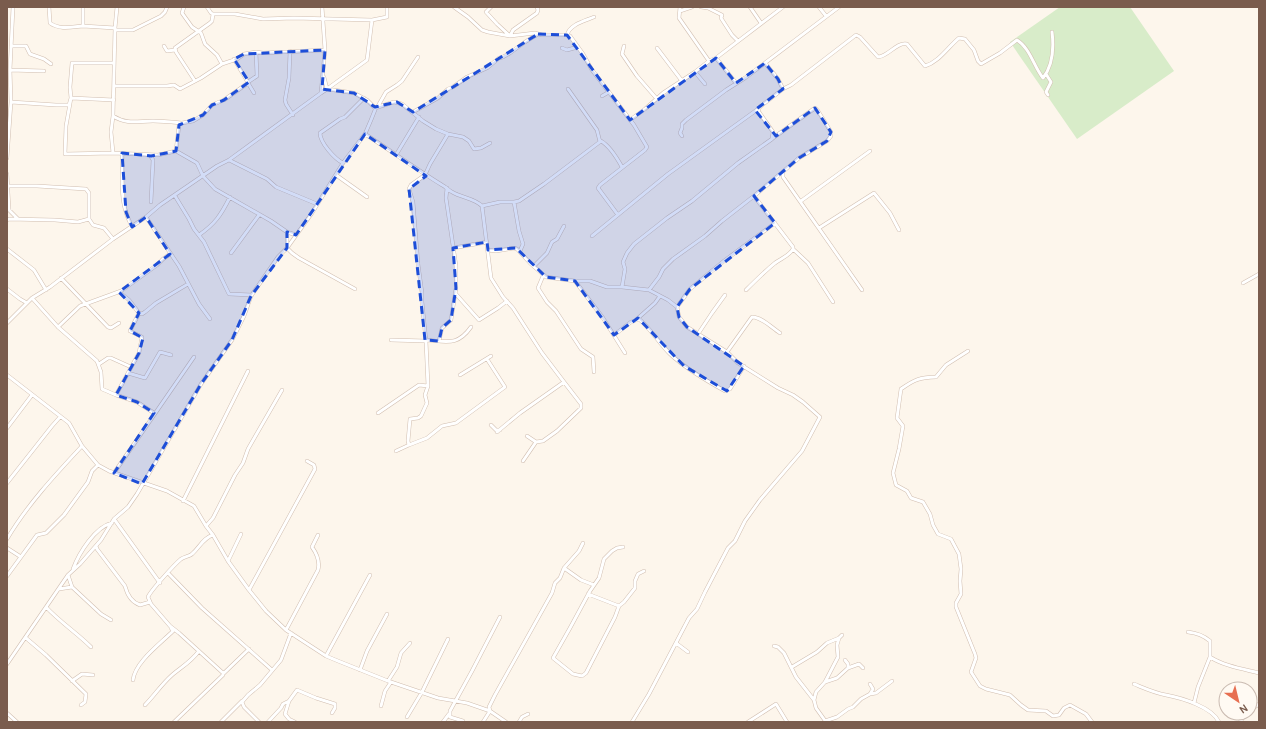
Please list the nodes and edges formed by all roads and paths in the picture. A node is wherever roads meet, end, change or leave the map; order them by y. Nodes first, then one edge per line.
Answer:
1 (13, 7) edge
2 (49, 7) edge
3 (83, 7) edge
4 (117, 7) edge
5 (167, 7) edge
6 (184, 7) edge
7 (207, 7) edge
8 (322, 7) edge
9 (387, 7) edge
10 (454, 7) edge
11 (491, 7) edge
12 (537, 7) edge
13 (692, 7) edge
14 (701, 7) edge
15 (750, 7) edge
16 (782, 7) edge
17 (819, 7) edge
18 (839, 7) edge
19 (680, 9) edge
20 (213, 14) junction
21 (826, 16) junction
22 (594, 17) dead end
23 (323, 19) junction
24 (372, 20) junction
25 (761, 22) junction
26 (83, 26) junction
27 (115, 29) junction
28 (199, 31) junction
29 (1052, 32) dead end
30 (538, 34) junction
31 (567, 35) junction
32 (510, 36) junction
33 (738, 41) junction
34 (11, 46) junction
35 (164, 46) dead end
36 (624, 46) dead end
37 (578, 47) junction
38 (562, 48) dead end
39 (657, 48) dead end
40 (175, 50) junction
41 (325, 50) junction
42 (290, 51) junction
43 (256, 52) junction
44 (418, 58) dead end
45 (716, 58) junction
46 (234, 59) junction
47 (708, 61) junction
48 (114, 63) junction
49 (765, 63) junction
50 (51, 64) dead end
51 (222, 64) junction
52 (10, 70) junction
53 (44, 71) dead end
54 (696, 72) junction
55 (1046, 74) junction
56 (324, 76) junction
57 (195, 81) junction
58 (682, 81) junction
59 (248, 83) junction
60 (736, 83) junction
61 (705, 84) dead end
62 (114, 86) junction
63 (327, 89) junction
64 (568, 89) dead end
65 (783, 89) junction
66 (609, 92) junction
67 (254, 93) dead end
68 (321, 93) junction
69 (1048, 95) dead end
70 (602, 96) dead end
71 (364, 98) junction
72 (657, 99) junction
73 (114, 100) junction
74 (11, 102) junction
75 (377, 107) junction
76 (758, 109) junction
77 (413, 112) junction
78 (293, 114) junction
79 (113, 116) junction
80 (419, 117) junction
81 (630, 120) junction
82 (182, 123) junction
83 (364, 134) junction
84 (448, 134) junction
85 (682, 136) dead end
86 (772, 139) junction
87 (600, 142) junction
88 (490, 143) dead end
89 (176, 151) junction
90 (870, 151) dead end
91 (7, 152) edge
92 (13, 152) dead end
93 (113, 153) junction
94 (122, 154) junction
95 (150, 155) junction
96 (158, 155) junction
97 (396, 155) junction
98 (7, 158) edge
99 (153, 160) junction
100 (229, 160) junction
101 (343, 163) junction
102 (622, 167) junction
103 (784, 172) junction
104 (7, 174) edge
105 (336, 175) junction
106 (425, 175) junction
107 (203, 176) junction
108 (9, 186) junction
109 (446, 188) junction
110 (175, 196) junction
111 (754, 196) junction
112 (230, 197) junction
113 (367, 197) dead end
114 (801, 201) junction
115 (151, 202) dead end
116 (514, 202) junction
117 (317, 204) junction
118 (482, 206) junction
119 (9, 210) edge
120 (259, 215) junction
121 (618, 215) junction
122 (146, 217) junction
123 (89, 219) junction
124 (8, 220) edge
125 (18, 220) junction
126 (775, 223) junction
127 (564, 226) dead end
128 (132, 227) junction
129 (819, 228) junction
130 (899, 230) dead end
131 (287, 232) junction
132 (199, 235) junction
133 (296, 235) junction
134 (592, 236) dead end
135 (113, 239) junction
136 (487, 242) junction
137 (287, 248) junction
138 (453, 248) junction
139 (7, 249) edge
140 (793, 249) junction
141 (488, 250) junction
142 (520, 251) junction
143 (170, 254) junction
144 (231, 254) dead end
145 (534, 266) junction
146 (1259, 274) edge
147 (543, 276) junction
148 (61, 278) junction
149 (575, 281) junction
150 (1243, 283) dead end
151 (188, 284) junction
152 (622, 287) junction
153 (7, 289) edge
154 (355, 289) dead end
155 (46, 290) junction
156 (649, 290) junction
157 (746, 290) dead end
158 (862, 290) dead end
159 (119, 292) junction
160 (455, 293) junction
161 (252, 295) junction
162 (725, 295) dead end
163 (660, 296) junction
164 (32, 298) junction
165 (507, 301) junction
166 (833, 302) dead end
167 (27, 303) junction
168 (87, 304) junction
169 (676, 307) junction
170 (139, 313) junction
171 (210, 319) dead end
172 (636, 319) junction
173 (7, 323) edge
174 (119, 324) dead end
175 (58, 327) junction
176 (471, 327) dead end
177 (780, 333) dead end
178 (698, 334) junction
179 (614, 335) junction
180 (391, 340) dead end
181 (426, 340) junction
182 (439, 341) junction
183 (968, 351) dead end
184 (727, 352) junction
185 (625, 353) dead end
186 (171, 355) dead end
187 (491, 356) dead end
188 (194, 357) dead end
189 (487, 358) junction
190 (99, 364) junction
191 (744, 366) junction
192 (131, 367) junction
193 (248, 371) dead end
194 (594, 372) dead end
195 (128, 373) junction
196 (7, 375) edge
197 (460, 375) dead end
198 (564, 382) junction
199 (510, 383) dead end
200 (428, 386) junction
201 (505, 387) junction
202 (282, 390) dead end
203 (32, 395) junction
204 (116, 395) junction
205 (154, 413) junction
206 (378, 413) dead end
207 (60, 417) junction
208 (8, 424) edge
209 (491, 425) dead end
210 (7, 428) edge
211 (527, 436) dead end
212 (536, 442) junction
213 (408, 445) junction
214 (82, 446) junction
215 (396, 451) dead end
216 (307, 461) dead end
217 (523, 461) dead end
218 (98, 465) junction
219 (114, 473) junction
220 (7, 483) edge
221 (142, 484) junction
222 (183, 501) junction
223 (114, 519) junction
224 (112, 522) junction
225 (206, 526) junction
226 (241, 534) dead end
227 (213, 535) junction
228 (318, 535) dead end
229 (7, 539) edge
230 (583, 543) dead end
231 (623, 547) dead end
232 (7, 548) edge
233 (95, 548) junction
234 (21, 557) junction
235 (228, 561) junction
236 (564, 568) junction
237 (73, 571) junction
238 (644, 571) dead end
239 (168, 573) junction
240 (370, 575) dead end
241 (7, 576) edge
242 (69, 577) junction
243 (160, 582) junction
244 (594, 585) junction
245 (64, 587) junction
246 (72, 587) junction
247 (59, 589) junction
248 (249, 590) junction
249 (588, 594) junction
250 (150, 602) junction
251 (619, 606) junction
252 (46, 607) junction
253 (387, 614) dead end
254 (500, 617) dead end
255 (111, 620) dead end
256 (170, 626) junction
257 (286, 630) junction
258 (1188, 632) dead end
259 (291, 633) junction
260 (26, 638) junction
261 (448, 639) dead end
262 (410, 643) dead end
263 (676, 643) junction
264 (774, 646) dead end
265 (91, 647) dead end
266 (249, 649) junction
267 (199, 651) junction
268 (688, 652) dead end
269 (326, 656) junction
270 (1210, 657) junction
271 (845, 660) dead end
272 (8, 663) edge
273 (792, 667) junction
274 (848, 668) junction
275 (863, 668) dead end
276 (272, 670) junction
277 (360, 670) junction
278 (1259, 673) edge
279 (93, 675) dead end
280 (222, 675) junction
281 (133, 680) dead end
282 (72, 681) junction
283 (892, 681) dead end
284 (389, 682) junction
285 (825, 682) junction
286 (870, 684) dead end
287 (1134, 684) dead end
288 (422, 692) junction
289 (870, 694) junction
290 (244, 699) junction
291 (814, 700) junction
292 (289, 701) junction
293 (456, 701) junction
294 (1194, 703) junction
295 (81, 705) dead end
296 (145, 705) dead end
297 (381, 706) dead end
298 (490, 711) junction
299 (332, 713) dead end
300 (7, 714) edge
301 (449, 714) junction
302 (528, 714) dead end
303 (407, 717) dead end
304 (462, 721) edge
305 (16, 722) edge
306 (174, 722) edge
307 (221, 722) edge
308 (259, 722) edge
309 (268, 722) edge
310 (295, 722) edge
311 (443, 722) edge
312 (483, 722) edge
313 (506, 722) edge
314 (519, 722) edge
315 (632, 722) edge
316 (748, 722) edge
317 (787, 722) edge
318 (825, 722) edge
319 (1092, 722) edge
320 (1219, 722) edge

1 - 34 street
2 - 26 street
3 - 26 street
4 - 27 street
5 - 27 street
6 - 28 street
7 - 20 street
8 - 23 street
9 - 24 street
10 - 32 street
11 - 32 street
12 - 32 street
13 - 19 street
14 - 33 street
15 - 25 street
16 - 25 street
17 - 21 street
18 - 21 street
19 - 47 street
20 - 23 street
20 - 28 street
21 - 49 street
22 - 31 street
23 - 24 street
23 - 41 street
24 - 63 street
25 - 33 street
26 - 27 street
27 - 48 street
28 - 40 street
28 - 51 street
29 - 55 street
30 - 31 street
30 - 32 street
30 - 77 street
31 - 37 street
33 - 45 street
34 - 50 street
34 - 52 street
35 - 40 street
36 - 72 street
37 - 38 street
37 - 66 street
39 - 58 street
40 - 57 street
41 - 42 street
41 - 56 street
42 - 43 street
42 - 78 street
43 - 46 street
43 - 59 street
44 - 75 street
45 - 47 street
45 - 60 street
46 - 51 street
46 - 59 street
47 - 54 street
48 - 62 street
48 - 74 street
49 - 60 street
49 - 65 street
51 - 57 street
52 - 53 street
52 - 74 street
54 - 58 street
54 - 61 street
55 - 65 street
55 - 69 street
56 - 63 street
56 - 68 street
57 - 62 street
58 - 72 street
59 - 67 street
59 - 82 street
60 - 85 street
62 - 73 street
63 - 68 street
63 - 71 street
64 - 87 street
65 - 76 street
66 - 70 street
66 - 81 street
68 - 78 street
71 - 75 street
71 - 101 street
72 - 81 street
73 - 79 street
73 - 93 street
74 - 91 street
75 - 77 street
75 - 83 street
76 - 86 street
76 - 121 street
77 - 80 street
78 - 100 street
79 - 82 street
79 - 93 street
80 - 84 street
80 - 97 street
81 - 102 street
82 - 89 street
83 - 97 street
83 - 101 street
84 - 88 street
84 - 106 street
86 - 103 street
86 - 152 street
87 - 102 street
87 - 116 street
89 - 96 street
89 - 107 street
90 - 114 street
91 - 92 street
91 - 98 street
93 - 94 street
94 - 95 street
94 - 128 street
95 - 96 street
95 - 99 street
96 - 99 street
97 - 106 street
99 - 115 street
100 - 107 street
100 - 117 street
101 - 105 street
102 - 121 street
103 - 111 street
103 - 114 street
104 - 108 street
105 - 113 street
105 - 117 street
106 - 109 street
106 - 181 street
107 - 110 street
107 - 112 street
108 - 119 street
108 - 123 street
109 - 118 street
109 - 138 street
110 - 122 street
110 - 132 street
111 - 126 street
111 - 156 street
112 - 120 street
112 - 132 street
114 - 129 street
116 - 118 street
116 - 142 street
117 - 133 street
118 - 136 street
119 - 124 street
119 - 125 street
120 - 131 street
120 - 144 street
121 - 134 street
122 - 128 street
122 - 143 street
123 - 125 street
123 - 135 street
124 - 125 street
126 - 140 street
126 - 169 street
127 - 145 street
128 - 135 street
129 - 130 street
129 - 158 street
131 - 133 street
131 - 137 street
132 - 161 street
133 - 137 street
135 - 148 street
136 - 138 street
136 - 141 street
137 - 154 street
137 - 161 street
138 - 160 street
139 - 155 street
140 - 157 street
140 - 166 street
141 - 142 street
141 - 165 street
142 - 145 street
143 - 151 street
143 - 159 street
145 - 147 street
146 - 150 street
147 - 149 street
147 - 194 street
148 - 155 street
148 - 168 street
149 - 152 street
149 - 179 street
151 - 170 street
151 - 171 street
152 - 156 street
153 - 167 street
155 - 164 street
156 - 163 street
159 - 168 street
159 - 170 street
160 - 165 street
160 - 182 street
161 - 221 street
162 - 178 street
163 - 169 street
163 - 172 street
164 - 167 street
164 - 175 street
165 - 198 street
167 - 173 street
168 - 174 street
168 - 175 street
169 - 178 street
170 - 192 street
172 - 179 street
172 - 191 street
175 - 190 street
176 - 182 street
177 - 184 street
178 - 184 street
179 - 185 street
180 - 181 street
181 - 182 street
181 - 200 street
183 - 319 street
184 - 191 street
186 - 195 street
187 - 189 street
188 - 205 street
189 - 197 street
189 - 201 street
190 - 192 street
190 - 204 street
191 - 263 street
192 - 195 street
193 - 222 street
195 - 204 street
196 - 203 street
198 - 209 street
198 - 212 street
199 - 201 street
200 - 206 street
200 - 213 street
201 - 213 street
202 - 225 street
203 - 207 street
203 - 208 street
204 - 205 street
205 - 219 street
207 - 214 street
207 - 220 street
208 - 210 street
211 - 212 street
212 - 217 street
213 - 215 street
214 - 218 street
214 - 229 street
216 - 248 street
218 - 219 street
218 - 234 street
219 - 221 street
221 - 222 street
221 - 223 street
222 - 225 street
223 - 224 street
223 - 243 street
224 - 233 street
224 - 237 street
225 - 227 street
226 - 235 street
227 - 235 street
227 - 239 street
228 - 257 street
230 - 236 street
231 - 244 street
232 - 234 street
233 - 237 street
233 - 250 street
234 - 241 street
235 - 248 street
236 - 244 street
236 - 298 street
237 - 242 street
238 - 251 street
239 - 243 street
239 - 266 street
240 - 269 street
242 - 245 street
242 - 246 street
242 - 247 street
243 - 250 street
244 - 249 street
245 - 246 street
245 - 247 street
246 - 255 street
247 - 252 street
248 - 257 street
249 - 251 street
249 - 251 street
250 - 256 street
252 - 260 street
252 - 265 street
253 - 277 street
254 - 293 street
256 - 267 street
256 - 281 street
257 - 259 street
258 - 270 street
259 - 269 street
259 - 276 street
260 - 272 street
260 - 282 street
261 - 288 street
262 - 284 street
263 - 268 street
263 - 315 street
264 - 273 street
266 - 276 street
266 - 280 street
267 - 280 street
267 - 296 street
269 - 277 street
270 - 278 street
270 - 294 street
271 - 274 street
273 - 285 street
273 - 291 street
274 - 275 street
274 - 285 street
276 - 290 street
277 - 284 street
279 - 282 street
280 - 306 street
282 - 295 street
283 - 289 street
284 - 288 street
284 - 297 street
285 - 291 street
286 - 289 street
287 - 294 street
288 - 293 street
288 - 303 street
289 - 318 street
290 - 307 street
290 - 308 street
291 - 318 street
292 - 299 street
292 - 309 street
292 - 310 street
293 - 298 street
293 - 301 street
294 - 320 street
298 - 312 street
298 - 313 street
300 - 305 street
301 - 304 street
301 - 311 street
302 - 314 street
316 - 317 street

